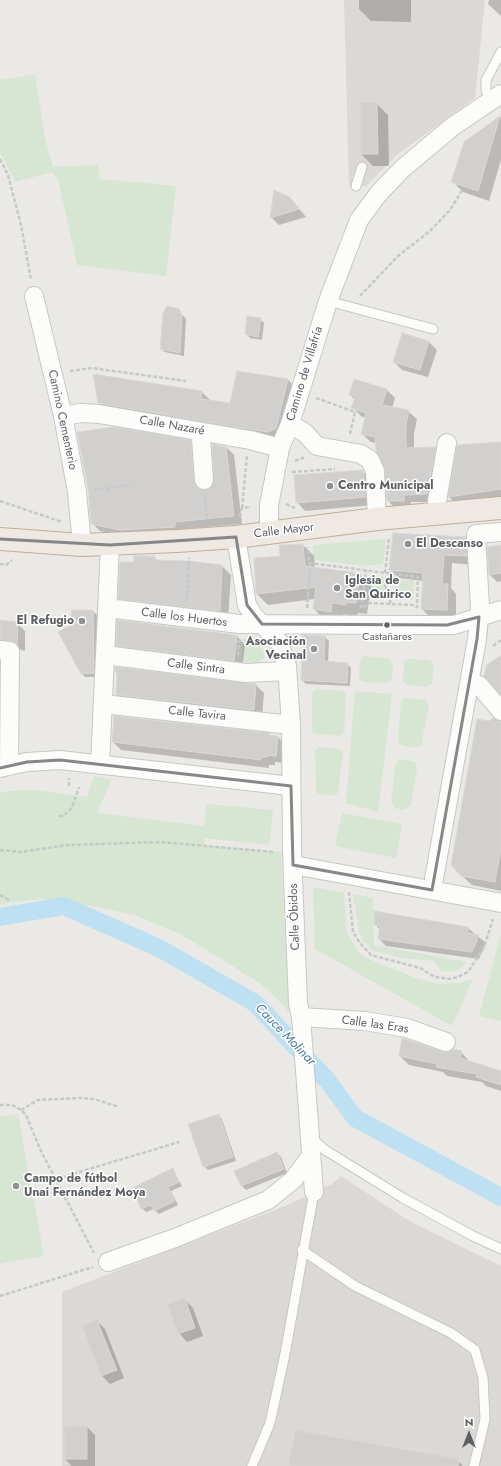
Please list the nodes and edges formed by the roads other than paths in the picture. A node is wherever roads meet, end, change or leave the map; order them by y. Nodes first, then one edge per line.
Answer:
1 (501, 52) edge
2 (494, 93) edge
3 (362, 168) dead end
4 (356, 186) dead end
5 (34, 296) road end
6 (328, 301) junction
7 (433, 329) dead end
8 (63, 416) junction
9 (290, 424) junction
10 (201, 438) dead end
11 (447, 443) dead end
12 (280, 448) junction
13 (204, 480) road end
14 (501, 508) edge
15 (438, 514) junction
16 (377, 519) junction
17 (269, 532) junction
18 (501, 532) edge
19 (236, 536) junction
20 (0, 539) edge
21 (82, 545) junction
22 (110, 545) junction
23 (107, 608) junction
24 (501, 610) edge
25 (479, 617) junction
26 (262, 624) junction
27 (501, 625) edge
28 (0, 650) edge
29 (105, 655) junction
30 (287, 671) junction
31 (479, 685) dead end
32 (103, 704) junction
33 (501, 711) edge
34 (291, 725) junction
35 (100, 765) junction
36 (4, 766) edge
37 (291, 786) junction
38 (293, 859) junction
39 (432, 890) junction
40 (497, 910) edge
41 (301, 1017) junction
42 (446, 1042) dead end
43 (309, 1136) junction
44 (311, 1156) junction
45 (314, 1192) joint
46 (501, 1249) edge
47 (302, 1250) junction
48 (104, 1263) road end
49 (252, 1466) edge
50 (474, 1466) edge

1 - 2 lane
2 - 6 street, Camino de Villafría
3 - 4 lane
5 - 8 street, Camino Cementerio
6 - 7 lane
6 - 9 street, Camino de Villafría
8 - 12 street, Calle Nazaré
8 - 21 street, Camino Cementerio
9 - 12 street, Camino de Villafría
9 - 16 street
10 - 13 street
11 - 15 street
12 - 17 street, Camino de Villafría
14 - 15 highway, Calle Mayor
15 - 16 highway, Calle Mayor
16 - 17 highway, Calle Mayor
17 - 19 highway, Calle Mayor
18 - 25 street
19 - 22 highway, Calle Mayor
19 - 26 street, Calle Óbidos
20 - 21 highway, Calle Mayor
21 - 22 highway, Calle Mayor
22 - 23 street
23 - 26 street, Calle los Huertos
23 - 29 street
24 - 25 street, Calle los Huertos
25 - 26 street, Calle los Huertos
25 - 27 street
25 - 39 street
26 - 30 street, Calle Óbidos
28 - 36 street
29 - 30 street, Calle Sintra
29 - 32 street
30 - 34 street, Calle Óbidos
31 - 33 street
32 - 34 street, Calle Tavira
32 - 35 street
34 - 37 street, Calle Óbidos
35 - 36 street
35 - 37 street
37 - 38 street, Calle Óbidos
38 - 39 street
38 - 41 street, Calle Óbidos
39 - 40 street
41 - 42 street, Calle las Eras
41 - 43 street, Calle Óbidos
43 - 44 street, Calle Óbidos
43 - 46 lane
44 - 45 street, Calle Óbidos
44 - 48 street
45 - 47 lane
47 - 49 lane
47 - 50 lane

